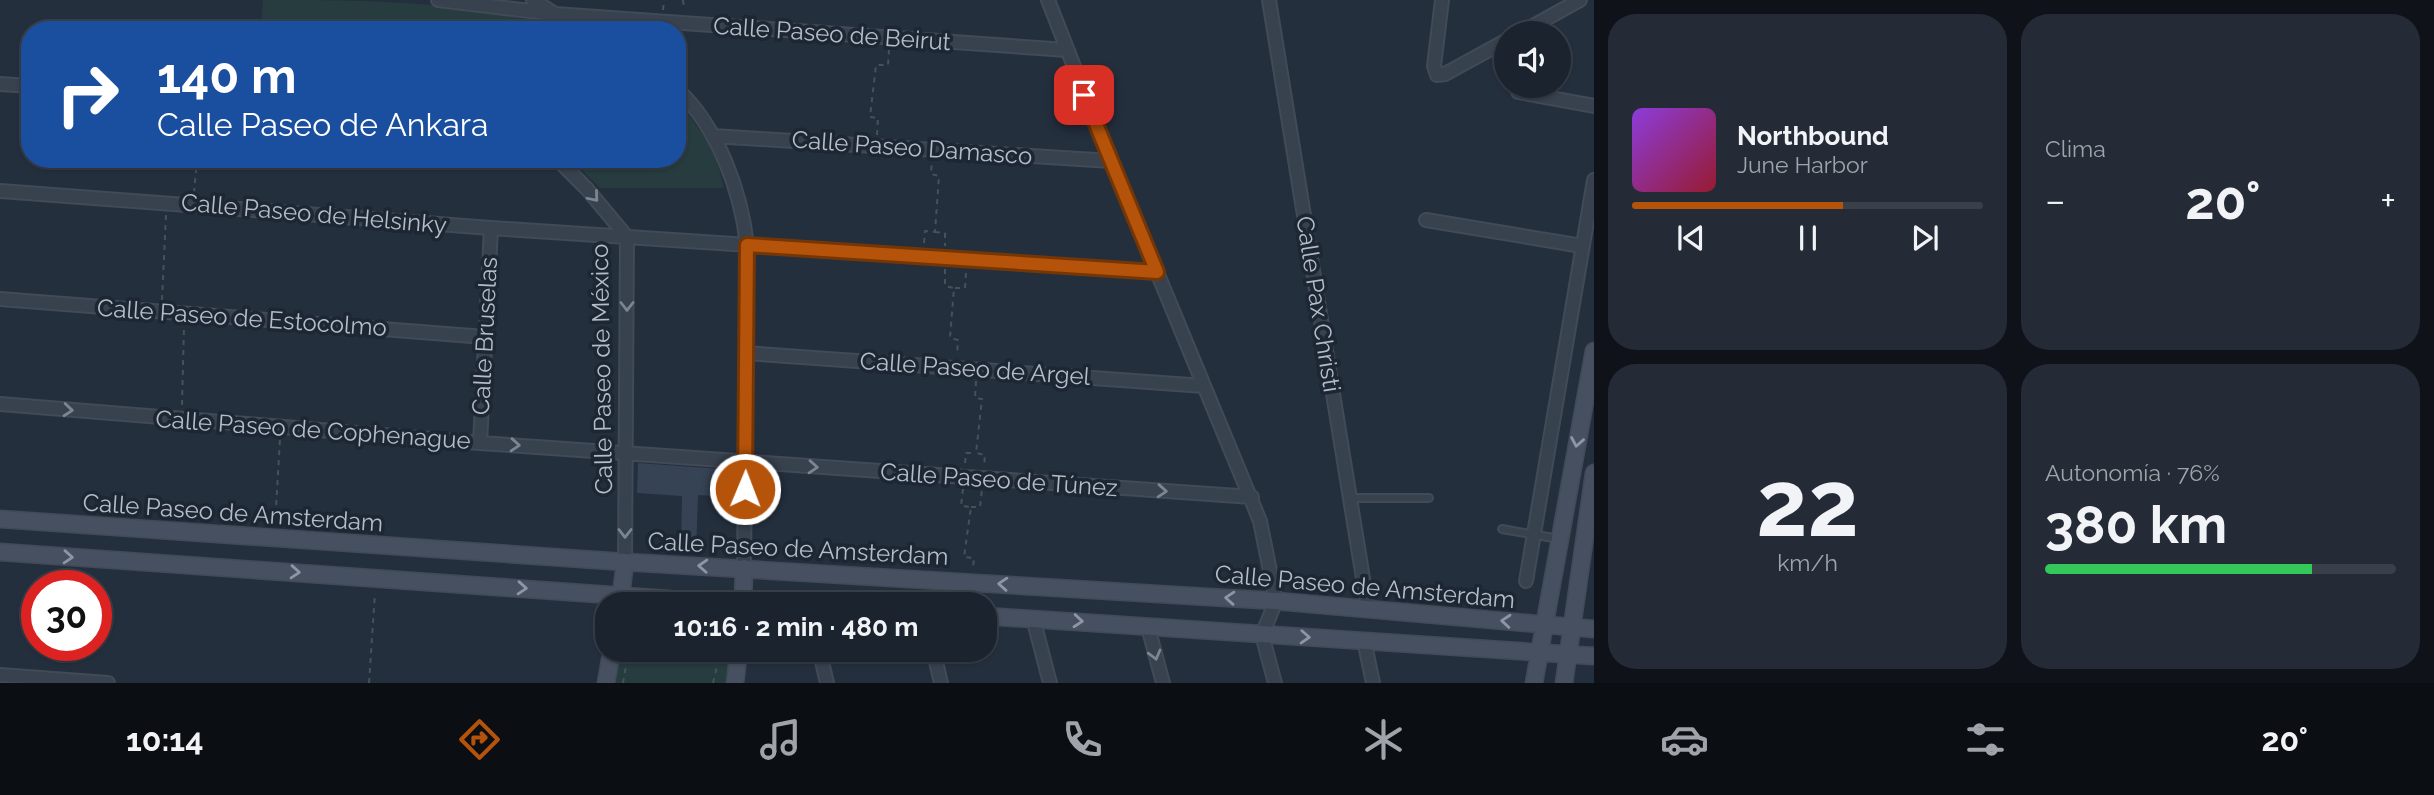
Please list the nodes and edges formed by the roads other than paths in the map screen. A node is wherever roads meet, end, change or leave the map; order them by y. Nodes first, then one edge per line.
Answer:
1 (438, 0) edge
2 (533, 0) edge
3 (1048, 0) edge
4 (1269, 0) edge
5 (1442, 0) edge
6 (1582, 0) edge
7 (1594, 4) edge
8 (555, 14) junction
9 (568, 21) edge
10 (653, 21) edge
11 (1543, 21) edge
12 (686, 23) edge
13 (1494, 47) edge
14 (1067, 50) junction
15 (0, 84) edge
16 (21, 85) edge
17 (1551, 98) edge
18 (686, 101) edge
19 (1594, 106) edge
20 (713, 136) junction
21 (1111, 161) junction
22 (566, 168) edge
23 (1594, 180) edge
24 (0, 191) edge
25 (1426, 219) dead end
26 (491, 228) junction
27 (627, 237) junction
28 (747, 245) junction
29 (1582, 246) junction
30 (1157, 272) junction
31 (0, 299) edge
32 (485, 337) junction
33 (1594, 351) edge
34 (746, 353) junction
35 (1204, 386) junction
36 (0, 404) edge
37 (480, 443) junction
38 (626, 452) junction
39 (745, 462) junction
40 (1594, 473) edge
41 (1252, 497) junction
42 (1350, 498) junction
43 (1429, 498) dead end
44 (0, 519) edge
45 (1591, 522) edge
46 (1502, 529) dead end
47 (1534, 535) junction
48 (1561, 539) junction
49 (0, 552) edge
50 (625, 562) junction
51 (744, 568) junction
52 (1527, 581) dead end
53 (622, 592) edge
54 (742, 592) edge
55 (595, 597) edge
56 (1276, 601) junction
57 (1368, 608) junction
58 (997, 616) edge
59 (1033, 618) junction
60 (1545, 625) junction
61 (1148, 627) junction
62 (1574, 627) junction
63 (1594, 629) edge
64 (1262, 635) junction
65 (1364, 640) junction
66 (1540, 652) junction
67 (1569, 654) junction
68 (1594, 656) edge
69 (610, 662) edge
70 (738, 662) edge
71 (822, 662) edge
72 (936, 662) edge
73 (0, 675) edge
74 (108, 683) edge
75 (606, 683) edge
76 (735, 683) edge
77 (827, 683) edge
78 (941, 683) edge
79 (1050, 683) edge
80 (1163, 683) edge
81 (1275, 683) edge
82 (1373, 683) edge
83 (1534, 683) edge
84 (1564, 683) edge

1 - 8 street
2 - 8 street
3 - 14 street
4 - 42 street, Calle Pax Christi
5 - 13 street
6 - 7 street
6 - 11 street
8 - 9 street
8 - 10 street, Calle Paseo de Beirut
12 - 14 street, Calle Paseo de Beirut
14 - 21 street
15 - 16 street
17 - 19 street
18 - 20 street
20 - 21 street, Calle Paseo Damasco
20 - 28 street
21 - 30 street
22 -> 27 street, Calle Paseo de México
23 - 29 street
24 - 26 street, Calle Paseo de Helsinky
25 - 29 street
26 - 27 street, Calle Paseo de Helsinky
26 - 32 street, Calle Bruselas
27 - 28 street, Calle Paseo de Helsinky
27 -> 38 street, Calle Paseo de México
28 - 30 street, Calle Paseo de Helsinky
28 - 34 street
29 - 47 street
30 - 35 street
31 - 32 street, Calle Paseo de Estocolmo
32 - 37 street, Calle Bruselas
33 -> 48 main road
34 - 35 street, Calle Paseo de Argel
34 - 39 street
35 - 41 street
36 -> 37 street, Calle Paseo de Cophenague
37 -> 38 street, Calle Paseo de Cophenague
38 - 39 street, Calle Paseo de Cophenague
38 -> 50 street, Calle Paseo de México
39 -> 41 street, Calle Paseo de Túnez
39 - 51 street
40 - 45 main road
41 - 56 street
42 - 43 lane
42 - 57 street, Calle Pax Christi
44 - 50 main road, Calle Paseo de Amsterdam
45 - 62 main road
46 - 47 lane
47 - 48 lane
47 - 52 street
48 - 60 main road
49 -> 55 main road
51 -> 50 main road, Calle Paseo de Amsterdam
50 - 53 main road, Calle Paseo de México
51 - 54 main road
56 -> 51 main road, Calle Paseo de Amsterdam
56 - 57 main road, Calle Paseo de Amsterdam
56 - 64 street
60 -> 57 main road, Calle Paseo de Amsterdam
58 - 59 main road, Calle Paseo de Amsterdam
59 -> 61 main road, Calle Paseo de Amsterdam
59 - 79 street
60 - 62 main road, Calle Paseo de Amsterdam
60 - 66 main road
61 - 64 main road, Calle Paseo de Amsterdam
61 -> 80 street
62 - 63 main road, Calle Paseo de Amsterdam
62 - 67 main road
64 -> 65 main road, Calle Paseo de Amsterdam
64 - 81 street
65 - 66 main road, Calle Paseo de Amsterdam
65 - 82 street
66 - 67 main road, Calle Paseo de Amsterdam
66 - 83 main road
67 - 68 main road, Calle Paseo de Amsterdam
67 - 84 main road
69 - 75 main road
70 - 76 main road
71 - 77 street
72 - 78 street
73 - 74 street

